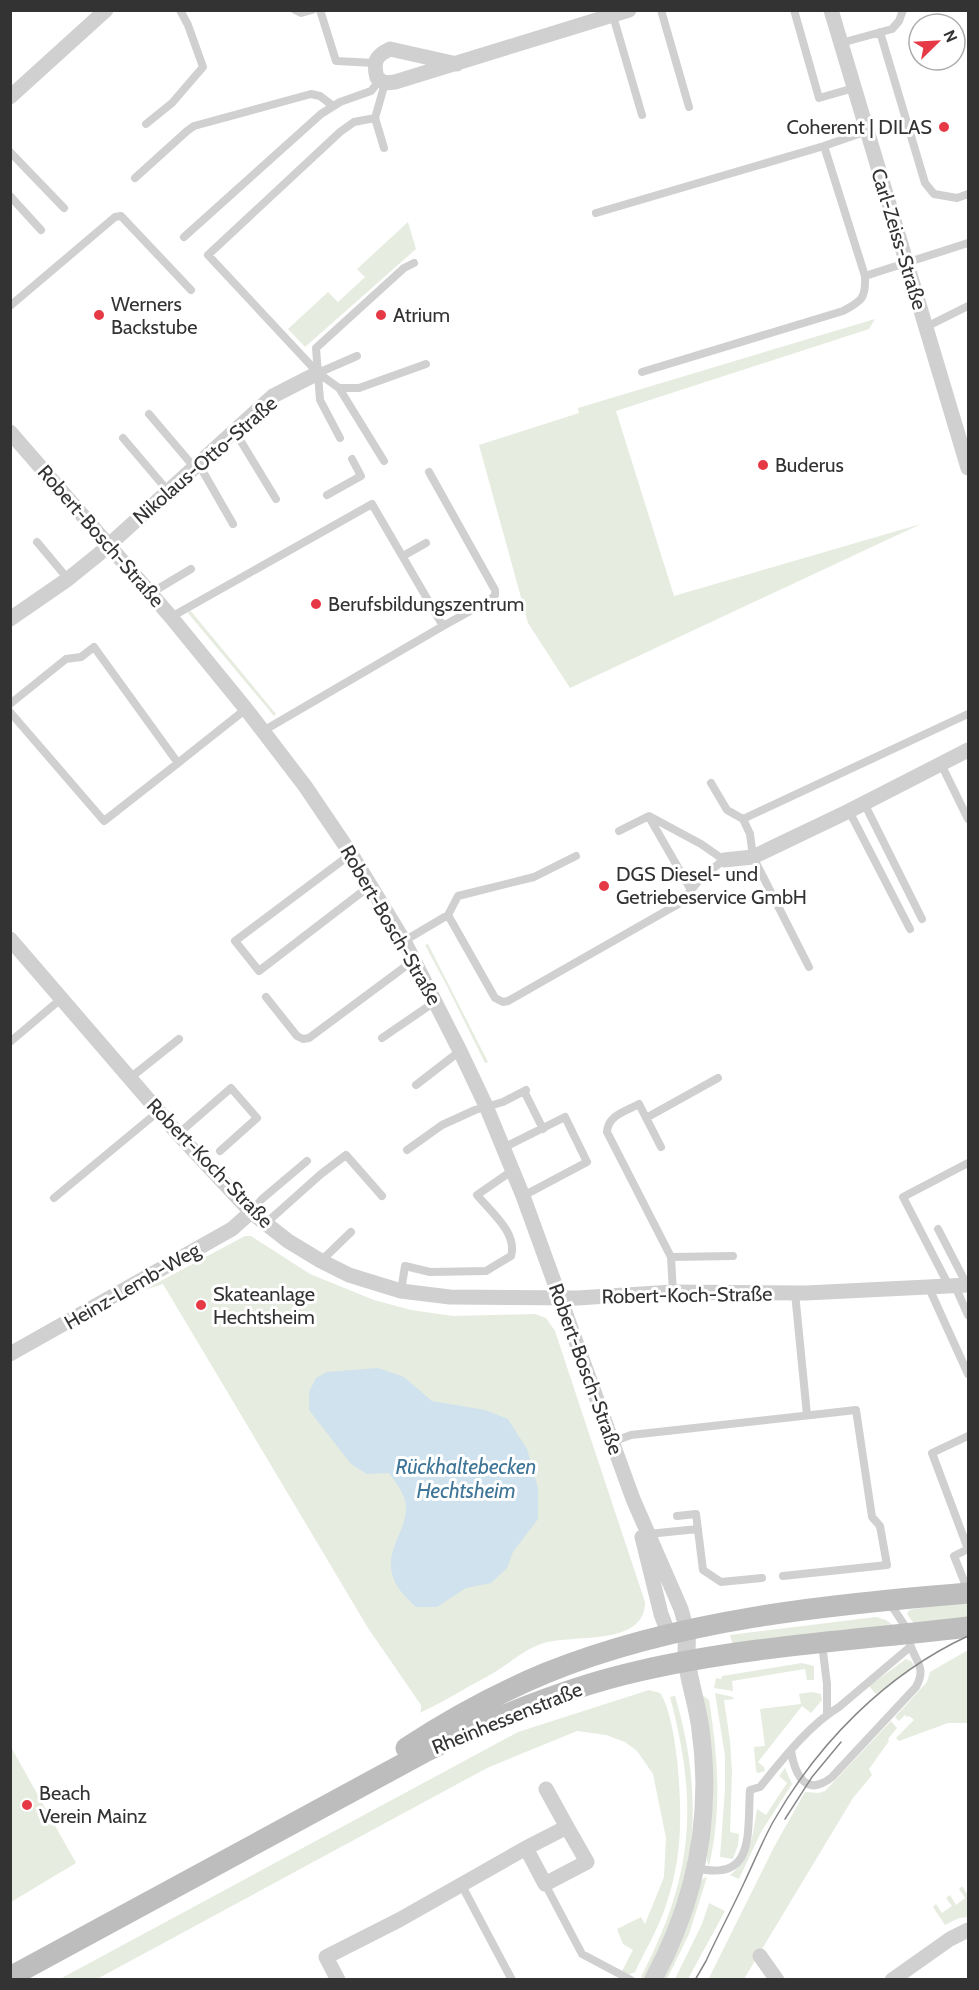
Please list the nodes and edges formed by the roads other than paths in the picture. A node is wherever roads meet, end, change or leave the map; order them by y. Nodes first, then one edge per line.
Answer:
1 (105, 10) edge
2 (180, 10) edge
3 (295, 10) edge
4 (312, 10) edge
5 (320, 10) edge
6 (629, 10) edge
7 (661, 10) edge
8 (794, 10) edge
9 (831, 10) edge
10 (903, 10) edge
11 (613, 16) junction
12 (880, 32) junction
13 (841, 43) junction
14 (375, 63) junction
15 (457, 64) junction
16 (383, 82) junction
17 (854, 88) junction
18 (10, 97) edge
19 (333, 106) junction
20 (689, 107) dead end
21 (642, 115) dead end
22 (375, 118) junction
23 (146, 124) dead end
24 (867, 131) junction
25 (824, 146) junction
26 (384, 148) dead end
27 (10, 152) edge
28 (135, 178) dead end
29 (969, 194) edge
30 (10, 196) edge
31 (64, 208) dead end
32 (596, 213) dead end
33 (41, 230) dead end
34 (184, 237) dead end
35 (969, 243) edge
36 (414, 263) dead end
37 (906, 263) junction
38 (865, 276) junction
39 (191, 290) dead end
40 (10, 306) edge
41 (969, 306) edge
42 (926, 327) junction
43 (357, 356) dead end
44 (426, 364) dead end
45 (642, 372) dead end
46 (318, 374) junction
47 (339, 388) junction
48 (149, 414) dead end
49 (234, 430) junction
50 (12, 438) edge
51 (123, 438) dead end
52 (340, 438) dead end
53 (352, 459) dead end
54 (384, 461) dead end
55 (196, 465) junction
56 (969, 468) edge
57 (429, 472) dead end
58 (168, 491) junction
59 (327, 495) dead end
60 (276, 500) dead end
61 (233, 524) dead end
62 (37, 542) dead end
63 (426, 543) dead end
64 (109, 544) junction
65 (403, 556) junction
66 (191, 568) dead end
67 (68, 579) junction
68 (151, 593) junction
69 (171, 617) junction
70 (11, 618) edge
71 (443, 626) junction
72 (12, 700) edge
73 (246, 709) junction
74 (10, 712) edge
75 (969, 714) edge
76 (263, 731) junction
77 (969, 750) edge
78 (178, 764) junction
79 (941, 764) junction
80 (711, 783) dead end
81 (864, 803) junction
82 (849, 811) junction
83 (648, 816) junction
84 (743, 819) junction
85 (969, 819) edge
86 (619, 831) dead end
87 (351, 854) junction
88 (576, 856) dead end
89 (753, 857) junction
90 (724, 860) junction
91 (371, 885) junction
92 (691, 890) junction
93 (448, 915) junction
94 (922, 919) dead end
95 (910, 929) dead end
96 (404, 941) junction
97 (12, 945) edge
98 (414, 960) junction
99 (809, 967) dead end
100 (62, 997) junction
101 (266, 997) dead end
102 (436, 1002) junction
103 (382, 1038) dead end
104 (179, 1040) dead end
105 (10, 1042) edge
106 (460, 1051) junction
107 (130, 1078) junction
108 (718, 1078) dead end
109 (416, 1085) dead end
110 (486, 1106) junction
111 (159, 1111) junction
112 (646, 1118) junction
113 (543, 1129) junction
114 (178, 1134) junction
115 (661, 1147) dead end
116 (503, 1148) junction
117 (407, 1150) dead end
118 (220, 1151) dead end
119 (307, 1161) dead end
120 (969, 1163) edge
121 (513, 1170) junction
122 (382, 1196) dead end
123 (523, 1196) junction
124 (54, 1198) dead end
125 (251, 1212) junction
126 (265, 1224) junction
127 (938, 1229) dead end
128 (351, 1232) dead end
129 (733, 1256) dead end
130 (671, 1257) junction
131 (321, 1261) junction
132 (960, 1286) edge
133 (929, 1288) junction
134 (401, 1291) junction
135 (673, 1292) junction
136 (795, 1293) junction
137 (560, 1297) junction
138 (969, 1315) edge
139 (10, 1354) edge
140 (969, 1374) edge
141 (807, 1415) junction
142 (969, 1436) edge
143 (612, 1442) junction
144 (677, 1516) dead end
145 (698, 1529) junction
146 (645, 1534) junction
147 (969, 1549) edge
148 (783, 1576) dead end
149 (762, 1578) dead end
150 (968, 1593) edge
151 (889, 1601) junction
152 (969, 1627) edge
153 (678, 1633) junction
154 (910, 1640) junction
155 (822, 1643) junction
156 (687, 1662) junction
157 (827, 1714) junction
158 (791, 1751) junction
159 (546, 1789) dead end
160 (305, 1818) junction
161 (567, 1827) junction
162 (526, 1848) junction
163 (696, 1868) junction
164 (461, 1884) junction
165 (545, 1884) junction
166 (969, 1930) edge
167 (760, 1956) dead end
168 (10, 1977) edge
169 (338, 1980) edge
170 (512, 1980) edge
171 (631, 1980) edge
172 (653, 1980) edge
173 (777, 1980) edge
174 (892, 1980) edge

1 - 18 street
2 - 23 lane
3 - 4 lane
5 - 14 lane
6 - 11 street
7 - 20 lane
8 - 17 lane
9 - 13 street, Carl-Zeiss-Straße
10 - 12 lane
11 - 15 street
11 - 21 lane
12 - 13 lane
12 - 29 lane
13 - 17 street, Carl-Zeiss-Straße
14 - 15 street
14 - 16 street
15 - 16 street
16 - 19 lane
16 - 22 lane
17 - 24 street, Carl-Zeiss-Straße
19 - 28 lane
19 - 34 lane
22 - 26 lane
22 - 46 lane
24 - 25 lane
24 - 37 street, Carl-Zeiss-Straße
25 - 32 lane
25 - 38 lane
27 - 31 lane
30 - 33 lane
35 - 37 lane
36 - 46 lane
37 - 38 lane
37 - 42 street, Carl-Zeiss-Straße
38 - 45 lane
39 - 40 lane
41 - 42 lane
42 - 56 street, Carl-Zeiss-Straße
43 - 46 lane
44 - 47 lane
46 - 47 lane
46 - 49 street, Nikolaus-Otto-Straße
46 - 52 lane
47 - 54 lane
48 - 55 lane
49 - 55 street, Nikolaus-Otto-Straße
49 - 60 lane
50 - 64 street, Robert-Bosch-Straße
51 - 58 lane
53 - 59 lane
55 - 58 street, Nikolaus-Otto-Straße
55 - 61 lane
57 - 71 lane
58 - 64 street, Nikolaus-Otto-Straße
62 - 67 lane
63 - 65 lane
64 - 67 street, Nikolaus-Otto-Straße
64 - 68 street, Robert-Bosch-Straße
65 - 69 lane
65 - 71 lane
66 - 68 lane
67 - 70 street, Nikolaus-Otto-Straße
68 - 69 street, Robert-Bosch-Straße
69 - 73 street, Robert-Bosch-Straße
71 - 76 lane
72 - 78 lane
73 - 76 street, Robert-Bosch-Straße
73 - 78 lane
74 - 78 lane
75 - 84 lane
76 - 87 street, Robert-Bosch-Straße
77 - 79 street
79 - 81 street
79 - 85 lane
80 - 84 lane
81 - 82 street
81 - 94 lane
82 - 89 street
82 - 95 lane
83 - 86 lane
83 - 90 lane
83 - 92 lane
84 - 89 lane
87 - 91 street, Robert-Bosch-Straße
87 - 91 lane
88 - 93 lane
89 - 90 street
89 - 99 lane
90 - 92 lane
91 - 96 street, Robert-Bosch-Straße
92 - 93 lane
93 - 96 lane
96 - 98 street, Robert-Bosch-Straße
97 - 100 street, Robert-Koch-Straße
98 - 101 lane
98 - 102 street, Robert-Bosch-Straße
100 - 105 lane
100 - 107 street, Robert-Koch-Straße
102 - 103 lane
102 - 106 street, Robert-Bosch-Straße
104 - 107 lane
106 - 109 lane
106 - 110 street, Robert-Bosch-Straße
107 - 111 street, Robert-Koch-Straße
108 - 112 lane
110 - 113 lane
110 - 116 street, Robert-Bosch-Straße
110 - 117 lane
111 - 114 street, Robert-Koch-Straße
111 - 124 lane
112 - 115 lane
112 - 130 lane
113 - 116 lane
113 - 123 lane
114 - 118 lane
114 - 125 street, Robert-Koch-Straße
116 - 121 street, Robert-Bosch-Straße
119 - 125 lane
120 - 132 lane
121 - 123 street, Robert-Bosch-Straße
121 - 134 lane
122 - 126 lane
123 - 137 street, Robert-Bosch-Straße
125 - 126 street, Robert-Koch-Straße
125 - 139 street, Heinz-Lemb-Weg
126 - 131 street, Robert-Koch-Straße
127 - 132 lane
128 - 131 lane
129 - 130 lane
130 - 135 lane
131 - 134 street, Robert-Koch-Straße
132 - 133 street, Robert-Koch-Straße
132 - 138 lane
133 - 136 street, Robert-Koch-Straße
133 - 140 lane
134 - 137 street, Robert-Koch-Straße
135 - 136 street, Robert-Koch-Straße
135 - 137 street, Robert-Koch-Straße
136 - 141 lane
137 - 143 street, Robert-Bosch-Straße
141 - 143 lane
141 - 148 lane
142 - 147 lane
143 - 146 street, Robert-Bosch-Straße
144 - 145 lane
145 - 146 lane
145 - 149 lane
146 - 153 street, Robert-Bosch-Straße
147 - 150 lane
150 - 151 main road, Rheinhessenstraße
151 - 153 main road, Rheinhessenstraße
151 - 154 lane
152 - 154 main road, Rheinhessenstraße
153 - 156 street
153 - 160 main road, Rheinhessenstraße
154 - 155 main road, Rheinhessenstraße
154 - 157 lane
154 - 158 lane
155 - 156 main road, Rheinhessenstraße
155 - 157 lane
156 - 160 main road, Rheinhessenstraße
156 - 163 street
157 - 158 lane
158 - 163 lane
159 - 161 street
160 - 168 main road, Rheinhessenstraße
161 - 162 street
161 - 165 street
162 - 164 street
162 - 165 street
163 - 172 street
164 - 169 street
164 - 170 lane
165 - 171 lane
166 - 174 street
167 - 173 street

